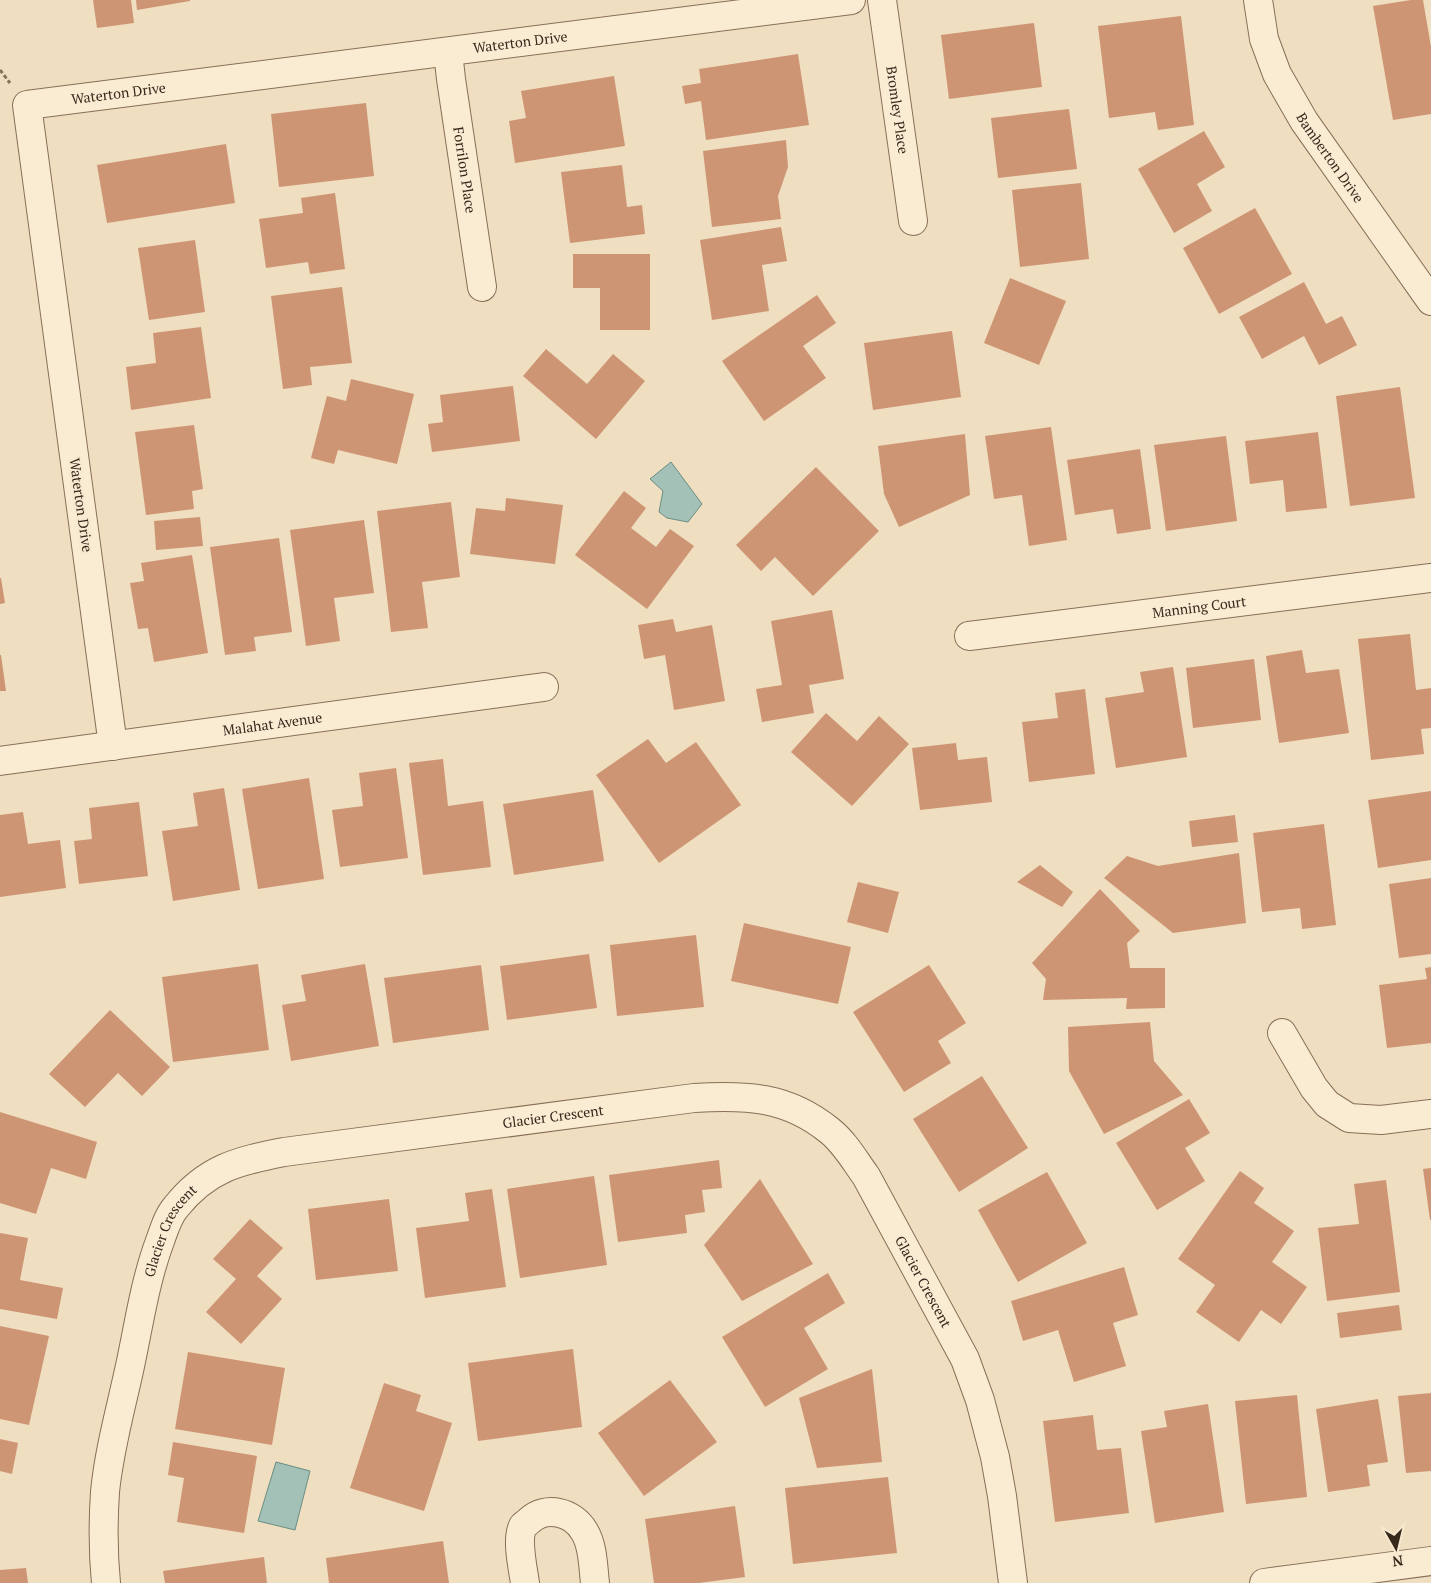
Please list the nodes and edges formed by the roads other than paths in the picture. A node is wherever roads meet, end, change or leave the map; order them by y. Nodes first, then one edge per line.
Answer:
1 (850, 0) edge
2 (882, 0) edge
3 (1258, 0) edge
4 (448, 52) junction
5 (913, 221) dead end
6 (482, 287) dead end
7 (1431, 301) edge
8 (1431, 578) edge
9 (969, 636) dead end
10 (544, 687) dead end
11 (113, 746) junction
12 (0, 761) edge
13 (1282, 1033) dead end
14 (1431, 1114) edge
15 (1431, 1561) edge
16 (106, 1583) edge
17 (524, 1583) edge
18 (595, 1583) edge
19 (1013, 1583) edge
20 (1264, 1583) edge

1 - 4 street, Waterton Drive
2 - 5 street, Bromley Place
3 - 7 street, Bamberton Drive
4 - 6 street, Forrilon Place
4 - 11 street, Waterton Drive
8 - 9 street, Manning Court
10 - 11 street, Malahat Avenue
11 - 12 street, Malahat Avenue
13 - 14 street
15 - 20 street
16 - 19 street, Glacier Crescent
17 - 18 street

